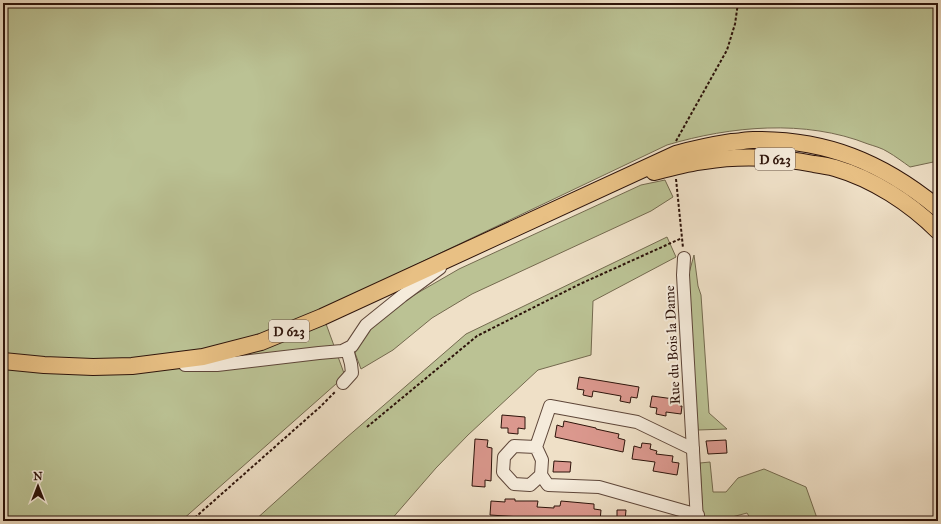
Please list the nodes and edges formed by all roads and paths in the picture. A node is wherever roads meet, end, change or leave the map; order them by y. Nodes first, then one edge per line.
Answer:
1 (738, 3) edge
2 (675, 160) junction
3 (934, 202) edge
4 (938, 231) edge
5 (682, 238) junction
6 (456, 256) junction
7 (684, 258) joint
8 (346, 349) junction
9 (3, 361) edge
10 (132, 366) junction
11 (343, 383) joint
12 (367, 427) dead end
13 (536, 447) junction
14 (693, 449) junction
15 (541, 475) junction
16 (698, 518) edge
17 (191, 521) edge

1 - 2 path
2 - 3 main road, D 623
2 - 4 main road, D 623
2 - 5 path
2 - 6 main road, D 623
5 - 7 path
5 - 12 path
6 - 8 street
6 - 10 main road, D 623
7 - 14 street, Rue du Bois la Dame
8 - 10 street
8 - 11 street
9 - 10 main road, D 623
11 - 17 path
13 - 14 street
13 - 15 street
13 - 15 street
14 - 16 street, Rue du Bois la Dame
15 - 16 street

